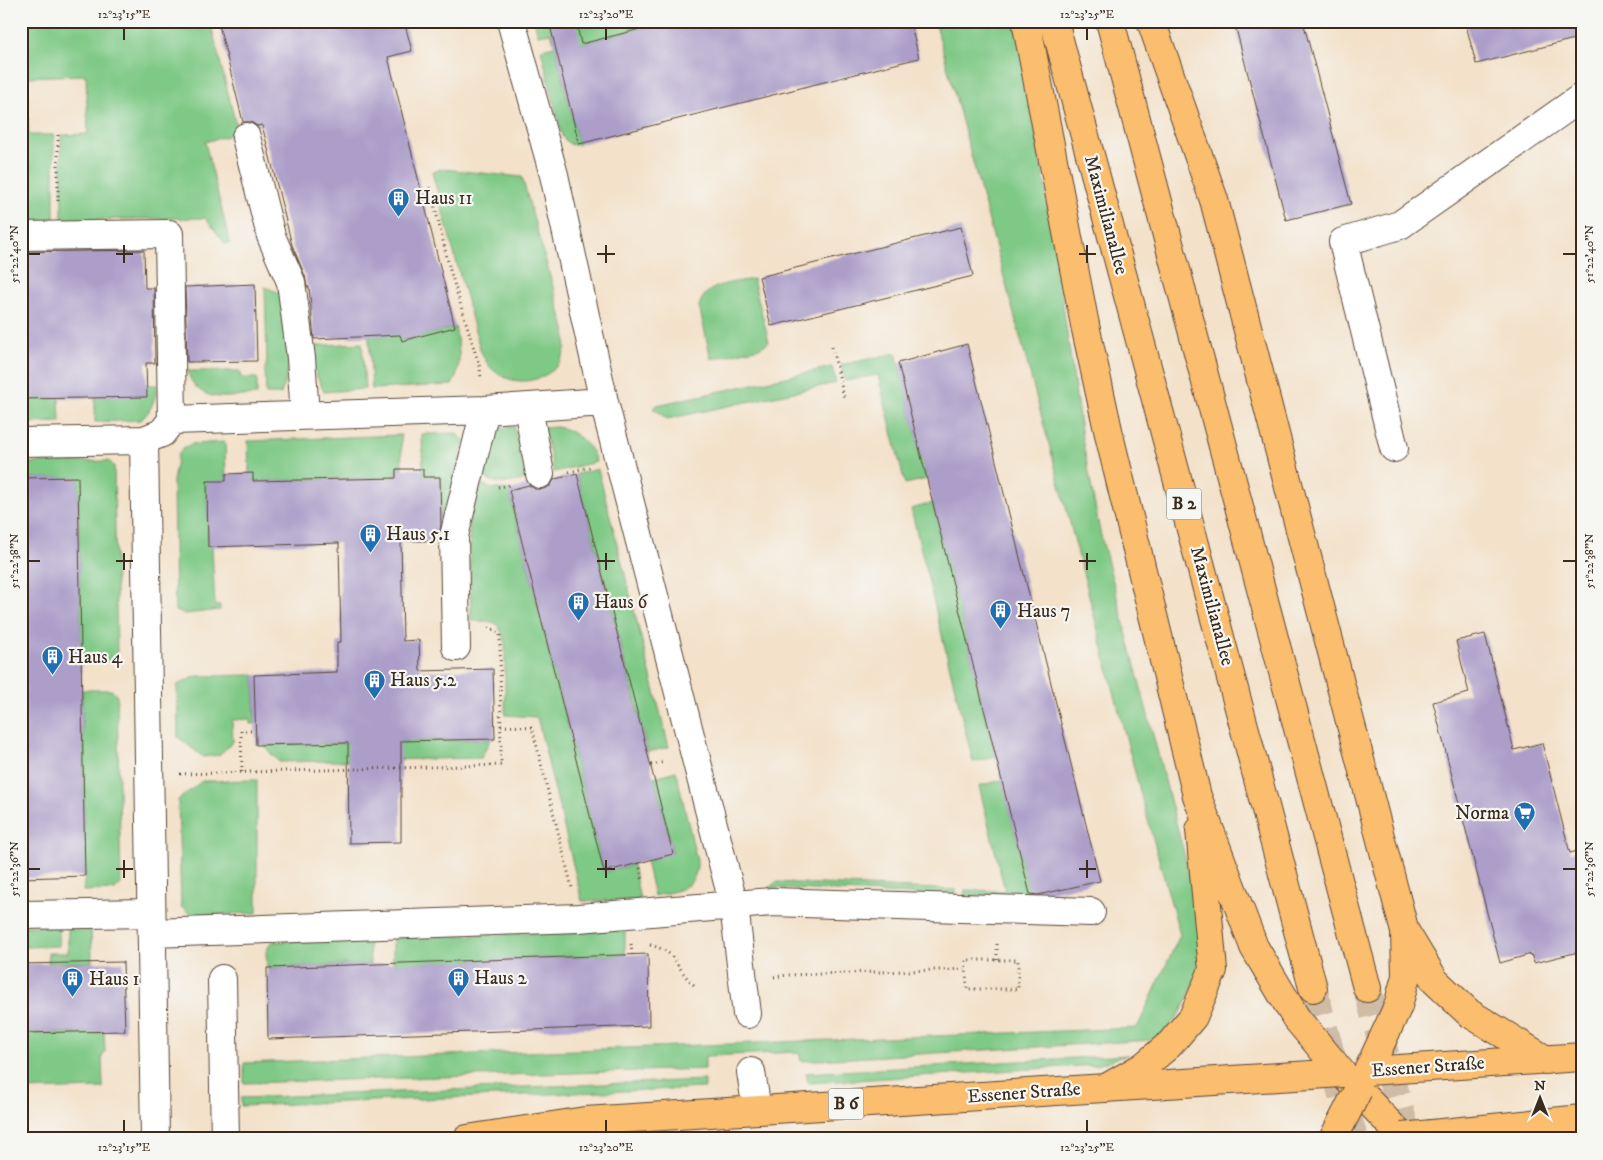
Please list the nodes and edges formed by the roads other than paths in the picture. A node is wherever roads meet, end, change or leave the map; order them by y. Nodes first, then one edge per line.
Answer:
1 (511, 21) edge
2 (1026, 21) edge
3 (1054, 21) edge
4 (1110, 21) edge
5 (1151, 21) edge
6 (1581, 98) edge
7 (246, 137) dead end
8 (21, 236) edge
9 (604, 402) junction
10 (528, 407) junction
11 (485, 410) junction
12 (305, 415) junction
13 (172, 420) junction
14 (144, 440) junction
15 (21, 442) edge
16 (1394, 448) dead end
17 (540, 474) dead end
18 (456, 648) dead end
19 (1197, 796) junction
20 (734, 906) junction
21 (1090, 912) dead end
22 (21, 915) edge
23 (152, 923) junction
24 (1405, 932) junction
25 (222, 979) dead end
26 (1313, 988) tunnel mouth
27 (1367, 988) tunnel mouth
28 (747, 1014) dead end
29 (1582, 1057) edge
30 (1546, 1060) junction
31 (751, 1072) dead end
32 (1356, 1078) junction
33 (1106, 1088) junction
34 (757, 1110) junction
35 (1582, 1119) edge
36 (1397, 1138) edge
37 (155, 1139) edge
38 (225, 1139) edge
39 (467, 1139) edge
40 (1333, 1139) edge

1 - 9 lane
2 - 19 main road
3 - 26 main road, Maximilianallee / B 2
4 - 27 main road
5 - 24 main road
6 - 16 lane
7 - 12 lane
8 - 13 lane
9 - 10 lane
9 - 20 lane
10 - 11 lane
10 - 17 lane
11 - 12 lane
11 - 18 lane
12 - 13 lane
13 - 14 lane
14 - 15 lane
14 - 23 lane
19 - 32 main road, bridge
19 - 33 main road
20 - 21 lane
20 - 23 lane
20 - 28 lane
22 - 23 lane
23 - 37 lane
24 - 30 main road
24 - 32 main road, bridge
25 - 38 lane
29 - 30 main road, Essener Straße
30 - 32 main road, Essener Straße, bridge
31 - 34 lane
32 - 33 main road, Essener Straße / B 6, bridge
32 - 36 main road
32 - 40 main road, bridge
33 - 34 main road, Essener Straße / B 6
34 - 39 main road, Essener Straße / B 6
35 - 36 main road, bridge

